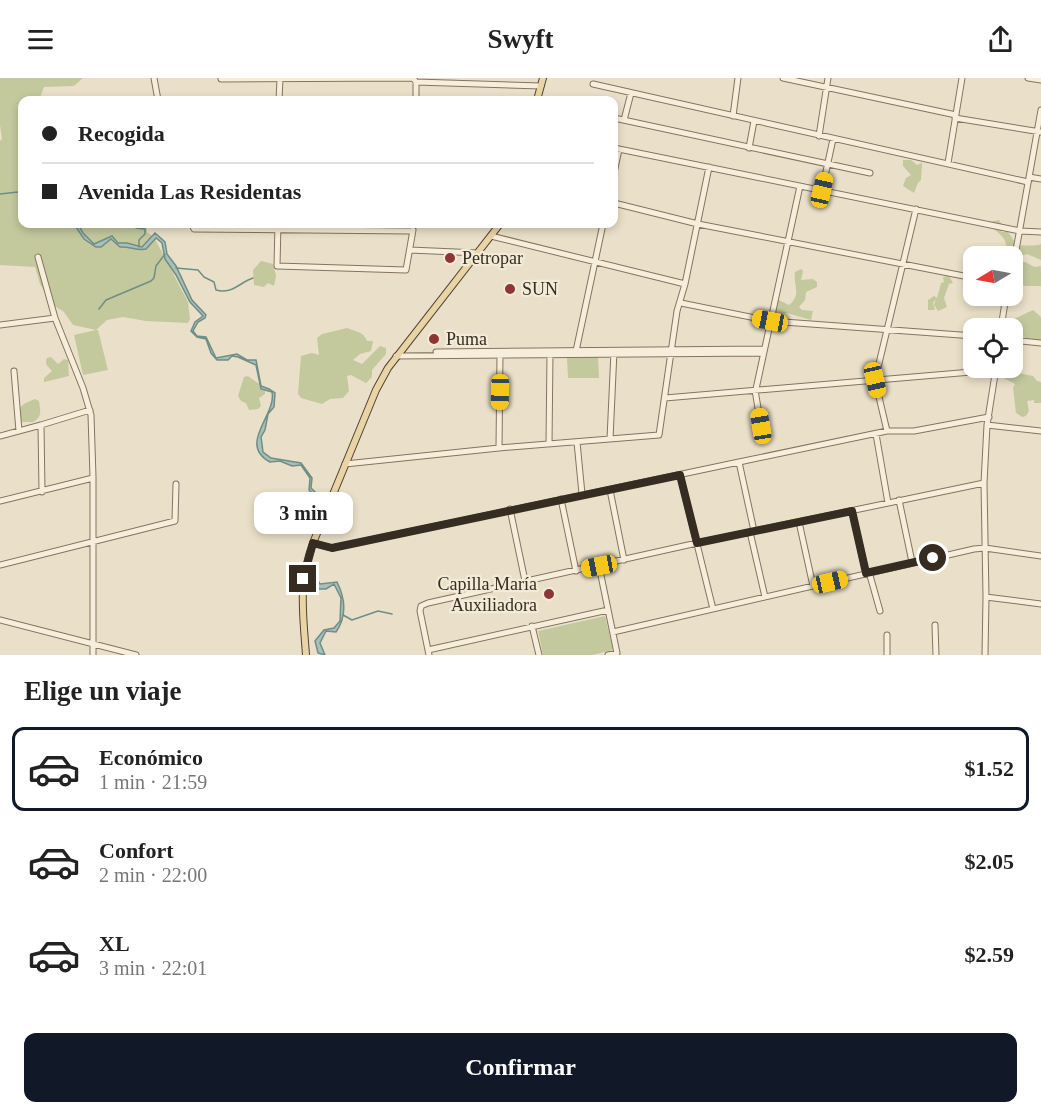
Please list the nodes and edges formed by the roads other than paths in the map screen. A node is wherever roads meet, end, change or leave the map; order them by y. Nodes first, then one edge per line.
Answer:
1 (154, 78) edge
2 (543, 78) edge
3 (738, 78) edge
4 (783, 78) edge
5 (828, 78) edge
6 (962, 78) edge
7 (1028, 78) edge
8 (280, 79) edge
9 (294, 79) edge
10 (221, 80) edge
11 (1041, 80) edge
12 (416, 82) junction
13 (593, 84) dead end
14 (541, 86) junction
15 (827, 86) junction
16 (631, 93) junction
17 (157, 96) edge
18 (279, 96) edge
19 (416, 96) edge
20 (538, 96) edge
21 (1041, 110) edge
22 (733, 116) junction
23 (956, 116) junction
24 (618, 119) edge
25 (624, 120) junction
26 (754, 121) junction
27 (1039, 132) edge
28 (819, 136) junction
29 (833, 139) junction
30 (749, 147) junction
31 (618, 148) edge
32 (828, 164) junction
33 (948, 164) junction
34 (709, 167) junction
35 (870, 173) dead end
36 (1041, 179) edge
37 (1029, 180) junction
38 (800, 186) junction
39 (822, 190) junction
40 (618, 204) edge
41 (916, 209) junction
42 (698, 224) junction
43 (193, 228) edge
44 (236, 228) edge
45 (278, 228) edge
46 (399, 228) edge
47 (497, 228) edge
48 (602, 228) edge
49 (1020, 231) junction
50 (1041, 232) edge
51 (492, 236) junction
52 (788, 242) junction
53 (1017, 246) edge
54 (410, 250) junction
55 (478, 253) junction
56 (38, 257) dead end
57 (595, 262) junction
58 (904, 264) junction
59 (963, 277) edge
60 (685, 284) junction
61 (680, 305) junction
62 (55, 318) junction
63 (770, 321) junction
64 (0, 325) edge
65 (889, 328) junction
66 (963, 335) edge
67 (1023, 341) edge
68 (1041, 343) edge
69 (672, 350) junction
70 (764, 351) junction
71 (550, 352) junction
72 (576, 352) junction
73 (614, 352) junction
74 (500, 353) junction
75 (397, 354) junction
76 (14, 371) dead end
77 (963, 372) edge
78 (995, 378) edge
79 (875, 380) junction
80 (755, 390) junction
81 (665, 398) junction
82 (90, 410) junction
83 (989, 417) junction
84 (987, 425) junction
85 (41, 426) junction
86 (761, 426) dead end
87 (19, 431) junction
88 (887, 431) junction
89 (1041, 431) edge
90 (876, 434) junction
91 (0, 436) edge
92 (610, 439) junction
93 (577, 442) junction
94 (549, 444) junction
95 (499, 448) junction
96 (739, 462) junction
97 (345, 464) junction
98 (680, 475) junction
99 (93, 478) junction
100 (984, 483) junction
101 (176, 484) dead end
102 (610, 490) junction
103 (42, 492) junction
104 (582, 494) junction
105 (561, 499) junction
106 (899, 500) junction
107 (0, 501) edge
108 (888, 502) junction
109 (510, 509) junction
110 (852, 511) junction
111 (799, 522) junction
112 (752, 532) junction
113 (93, 542) junction
114 (313, 543) junction
115 (697, 543) junction
116 (985, 548) junction
117 (1041, 556) edge
118 (624, 560) junction
119 (912, 562) junction
120 (0, 565) edge
121 (599, 566) junction
122 (576, 571) junction
123 (867, 573) junction
124 (525, 581) junction
125 (813, 586) junction
126 (765, 597) junction
127 (986, 597) junction
128 (1041, 604) edge
129 (713, 609) junction
130 (608, 610) junction
131 (880, 611) dead end
132 (0, 620) edge
133 (935, 625) dead end
134 (532, 626) junction
135 (613, 632) junction
136 (887, 635) dead end
137 (93, 641) junction
138 (428, 652) edge
139 (93, 655) edge
140 (136, 655) edge
141 (306, 655) edge
142 (539, 655) edge
143 (608, 655) edge
144 (887, 655) edge
145 (936, 655) edge
146 (985, 655) edge

1 - 17 street
2 - 14 main road
3 - 22 street
4 - 15 street
5 - 15 street
6 - 23 street
7 - 11 street
8 - 9 street
8 - 10 street
8 - 18 street
9 - 12 street
12 - 14 street
12 - 19 street
13 - 16 street
14 - 20 main road
15 - 23 street
15 - 28 street
16 - 22 street
16 - 25 street
21 - 27 street
22 - 26 street
23 - 27 street
23 - 33 street
24 - 25 street
25 - 30 street
26 - 28 street
26 - 30 street
27 - 37 street
28 - 29 street
29 - 32 street
29 - 33 street
30 - 32 street
31 - 34 street
32 - 35 street
32 - 39 street
33 - 37 street
34 - 38 street
34 - 42 street
36 - 37 street
37 - 49 street
38 - 39 street
38 - 52 street
39 - 41 street
40 - 42 street
41 - 49 street
41 - 58 street
42 - 52 street
42 - 60 street
43 - 44 street
45 - 54 street
46 - 54 street
47 - 51 main road
48 - 57 street
49 - 50 street
49 - 53 street
51 - 55 main road
51 - 57 street
52 - 58 street
52 - 63 street
54 - 55 street
55 - 75 main road
56 - 62 street
57 - 60 street
57 - 72 street
58 - 59 street
58 - 65 street
60 - 61 street
61 - 63 street
61 - 69 street
62 - 64 street
62 - 82 street
63 - 65 street
63 - 70 street
65 - 66 street
65 - 79 street
67 - 68 street
69 - 70 street
69 - 73 street
69 - 81 street
70 - 80 street
71 - 72 street
71 - 74 street
71 - 94 street
72 - 73 street
73 - 92 street
74 - 75 street
74 - 95 street
75 - 97 main road
76 - 87 street
77 - 79 street
78 - 83 street
79 - 80 street
79 - 88 street
80 - 81 street
80 - 86 street
81 - 92 street
82 - 85 street
82 - 99 street
83 - 84 street
83 - 88 street
84 - 89 street
84 - 100 street
85 - 87 street
85 - 103 street
87 - 91 street
88 - 90 street
90 - 96 street
90 - 108 street
92 - 93 street
93 - 94 street
93 - 104 street
94 - 95 street
95 - 97 street
96 - 98 street
96 - 112 street
97 - 114 main road
98 - 102 street
98 - 115 street
99 - 103 street
99 - 113 street
100 - 106 street
100 - 116 street
101 - 113 street
102 - 104 street
102 - 118 street
103 - 107 street
104 - 105 street
105 - 109 street
105 - 122 street
106 - 108 street
106 - 119 street
108 - 110 street
109 - 114 street
109 - 124 street
110 - 111 street
110 - 123 street
111 - 112 street
111 - 125 street
112 - 115 street
112 - 126 street
113 - 120 street
113 - 137 street
114 - 141 main road
115 - 118 street
115 - 129 street
116 - 117 street
116 - 119 street
116 - 127 street
118 - 121 street
119 - 123 street
121 - 122 street
121 - 130 street
122 - 124 street
123 - 125 street
123 - 131 street
124 - 138 street
125 - 126 street
126 - 129 street
127 - 128 street
127 - 146 street
129 - 135 street
130 - 134 street
130 - 135 street
132 - 137 street
133 - 145 street
134 - 138 street
134 - 142 street
135 - 143 street
136 - 144 street
137 - 139 street
137 - 140 street

